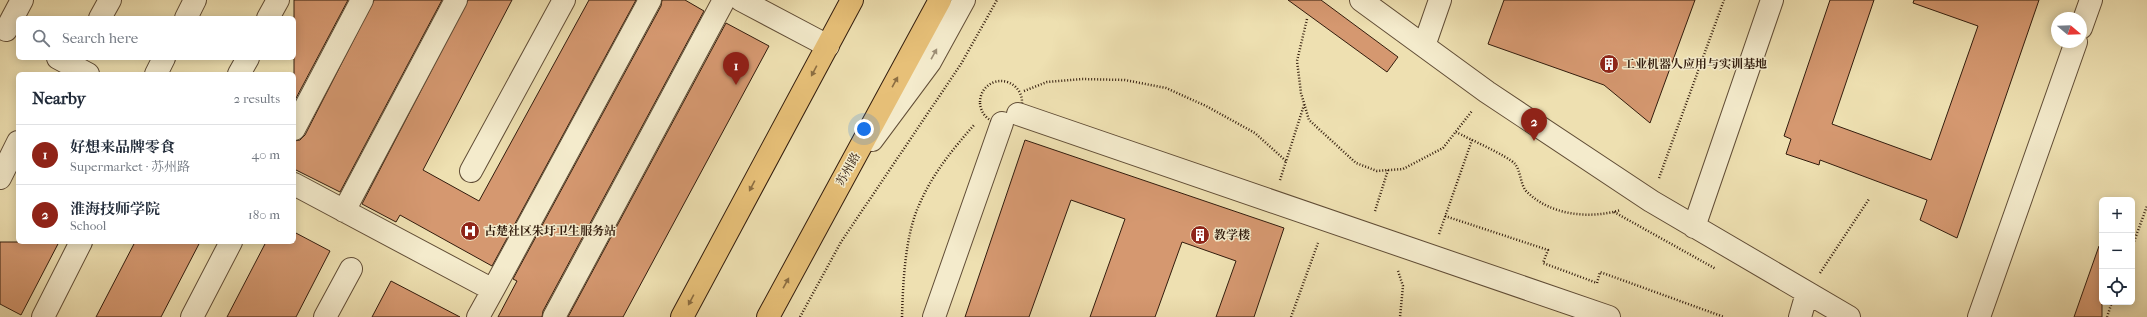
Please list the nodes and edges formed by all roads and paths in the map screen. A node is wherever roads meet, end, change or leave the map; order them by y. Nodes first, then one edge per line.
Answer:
1 (22, 0) edge
2 (110, 0) edge
3 (195, 0) edge
4 (278, 0) edge
5 (362, 0) edge
6 (456, 0) edge
7 (564, 0) edge
8 (650, 0) edge
9 (724, 0) edge
10 (741, 0) edge
11 (852, 0) edge
12 (940, 0) edge
13 (964, 0) edge
14 (997, 0) edge
15 (1361, 0) edge
16 (1440, 0) edge
17 (1724, 0) edge
18 (1772, 0) edge
19 (2091, 0) edge
20 (2087, 12) edge
21 (101, 16) edge
22 (187, 16) edge
23 (269, 16) edge
24 (1307, 19) dead end
25 (8, 31) edge
26 (828, 46) junction
27 (1424, 46) junction
28 (2074, 48) edge
29 (163, 60) edge
30 (247, 60) edge
31 (157, 72) edge
32 (240, 72) edge
33 (1020, 92) dead end
34 (1487, 92) junction
35 (1304, 104) junction
36 (1002, 117) junction
37 (296, 125) edge
38 (1456, 132) junction
39 (1472, 140) junction
40 (16, 146) edge
41 (1286, 161) junction
42 (1388, 170) junction
43 (471, 171) dead end
44 (844, 176) junction
45 (0, 178) edge
46 (296, 185) edge
47 (1869, 199) dead end
48 (1273, 201) junction
49 (1651, 201) junction
50 (2147, 206) edge
51 (344, 211) junction
52 (1614, 212) junction
53 (1445, 216) junction
54 (1327, 220) junction
55 (1694, 227) junction
56 (1367, 234) junction
57 (2135, 239) edge
58 (1389, 242) junction
59 (80, 244) edge
60 (230, 244) edge
61 (1431, 256) junction
62 (351, 269) dead end
63 (1717, 270) dead end
64 (493, 290) junction
65 (1807, 293) junction
66 (2111, 305) edge
67 (42, 317) edge
68 (192, 317) edge
69 (325, 317) edge
70 (478, 317) edge
71 (554, 317) edge
72 (682, 317) edge
73 (768, 317) edge
74 (800, 317) edge
75 (902, 317) edge
76 (934, 317) edge
77 (1291, 317) edge
78 (1400, 317) edge
79 (1609, 317) edge
80 (1724, 317) edge
81 (1800, 317) edge
82 (1849, 317) edge
83 (1979, 317) edge
84 (2107, 317) edge

1 - 25 street
2 - 21 street
3 - 22 street
4 - 23 street
5 - 37 street
6 - 51 street
7 - 43 street
8 - 64 street
9 - 71 street
10 - 26 street
11 - 26 main road
44 -> 12 main road, 苏州路
44 -> 13 street
14 - 74 path
15 - 27 street
16 - 27 street
17 - 49 path
18 - 55 street
19 - 20 street
24 - 35 path
26 -> 72 main road
27 - 34 street
28 - 83 street
29 - 31 street
30 - 32 street
33 - 41 path
34 - 38 path
34 - 49 street
35 - 41 path
35 - 42 path
36 - 48 street
36 - 75 path
36 - 76 street
38 - 39 path
38 - 42 path
39 - 52 path
39 - 53 path
40 - 45 street
41 - 48 path
42 - 56 path
73 -> 44 main road, 苏州路
46 - 51 street
47 - 65 path
48 - 54 street
49 - 52 path
49 - 55 street
50 - 57 path
51 - 64 street
52 - 63 path
53 - 61 path
53 - 80 path
54 - 56 street
54 - 77 path
55 - 65 street
56 - 58 street
58 - 61 street
58 - 78 path
59 - 67 street
60 - 68 street
61 - 79 street
62 - 69 street
64 - 70 street
65 - 81 street
65 - 82 street
66 - 84 path

